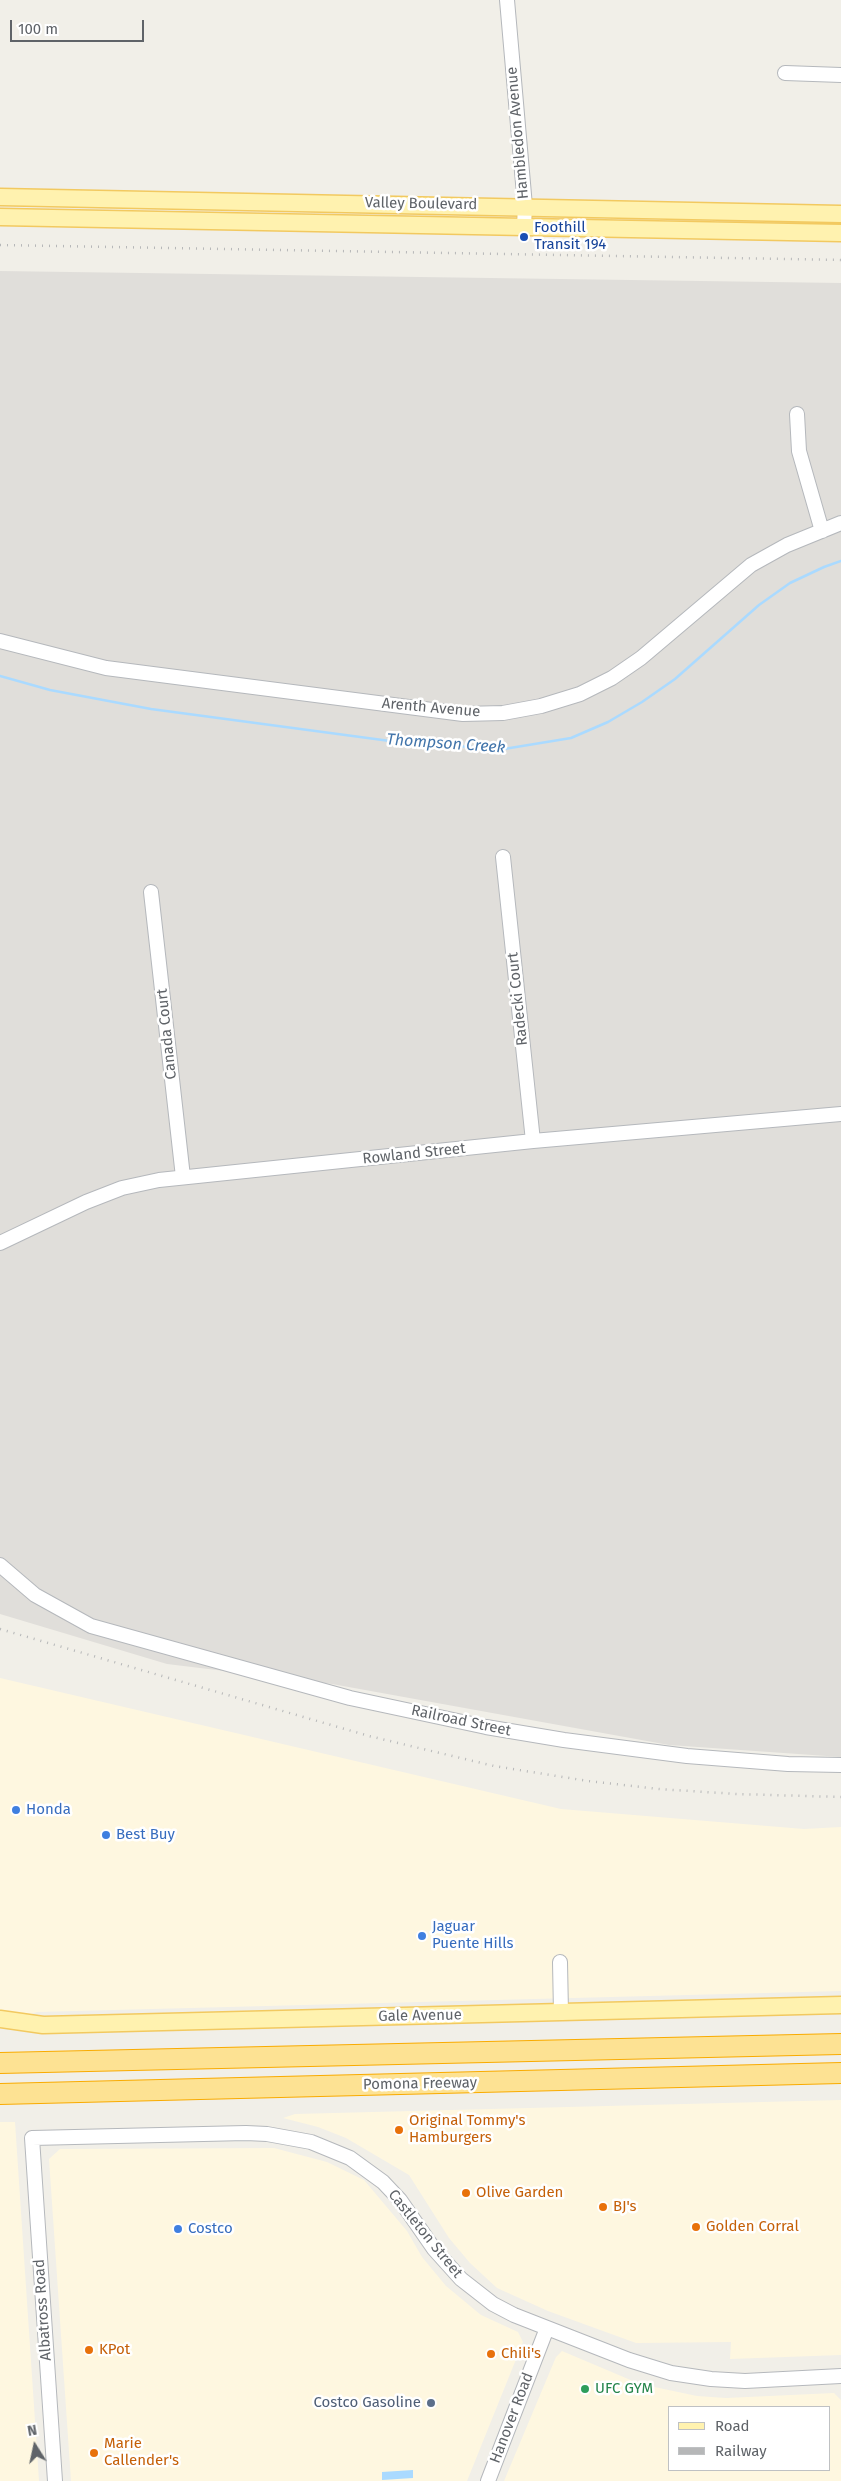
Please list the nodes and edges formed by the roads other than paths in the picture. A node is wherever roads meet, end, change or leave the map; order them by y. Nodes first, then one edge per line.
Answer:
1 (507, 0) edge
2 (785, 73) dead end
3 (841, 74) edge
4 (0, 197) edge
5 (243, 200) junction
6 (525, 206) junction
7 (707, 210) junction
8 (841, 214) edge
9 (0, 217) edge
10 (243, 221) junction
11 (524, 226) junction
12 (639, 228) junction
13 (841, 232) edge
14 (797, 414) dead end
15 (841, 523) edge
16 (822, 531) junction
17 (0, 641) edge
18 (504, 857) dead end
19 (151, 892) dead end
20 (841, 1114) edge
21 (532, 1141) junction
22 (183, 1177) junction
23 (0, 1243) edge
24 (0, 1565) edge
25 (841, 1765) edge
26 (560, 1962) dead end
27 (841, 2005) edge
28 (561, 2013) junction
29 (0, 2019) edge
30 (841, 2044) edge
31 (841, 2056) edge
32 (841, 2062) edge
33 (0, 2063) edge
34 (841, 2073) edge
35 (0, 2074) edge
36 (0, 2080) edge
37 (0, 2094) edge
38 (32, 2138) joint
39 (547, 2328) junction
40 (841, 2376) edge
41 (55, 2481) edge
42 (488, 2481) edge

1 - 6 street, Hambledon Avenue
2 - 3 street
4 - 5 main road, Valley Boulevard
5 - 6 main road, Valley Boulevard
5 - 10 main road
6 - 7 main road, Valley Boulevard
6 - 11 street, Hambledon Avenue
7 - 8 main road, Valley Boulevard
7 - 12 main road
9 - 10 main road, Valley Boulevard
10 - 11 main road, Valley Boulevard
11 - 12 main road, Valley Boulevard
12 - 13 main road, Valley Boulevard
14 - 16 street
15 - 16 street, Arenth Avenue
16 - 17 street, Arenth Avenue
18 - 21 street, Radecki Court
19 - 22 street, Canada Court
20 - 21 street, Rowland Street
21 - 22 street, Rowland Street
22 - 23 street, Rowland Street
24 - 25 street, Railroad Street
26 - 28 street
27 - 28 main road, Gale Avenue
28 - 29 main road, Gale Avenue
30 - 33 highway, Pomona Freeway
31 - 35 highway
32 - 36 highway
34 - 37 highway, Pomona Freeway
38 - 39 street, Castleton Street
38 - 41 street, Albatross Road
39 - 40 street, Castleton Street
39 - 42 street, Hanover Road

